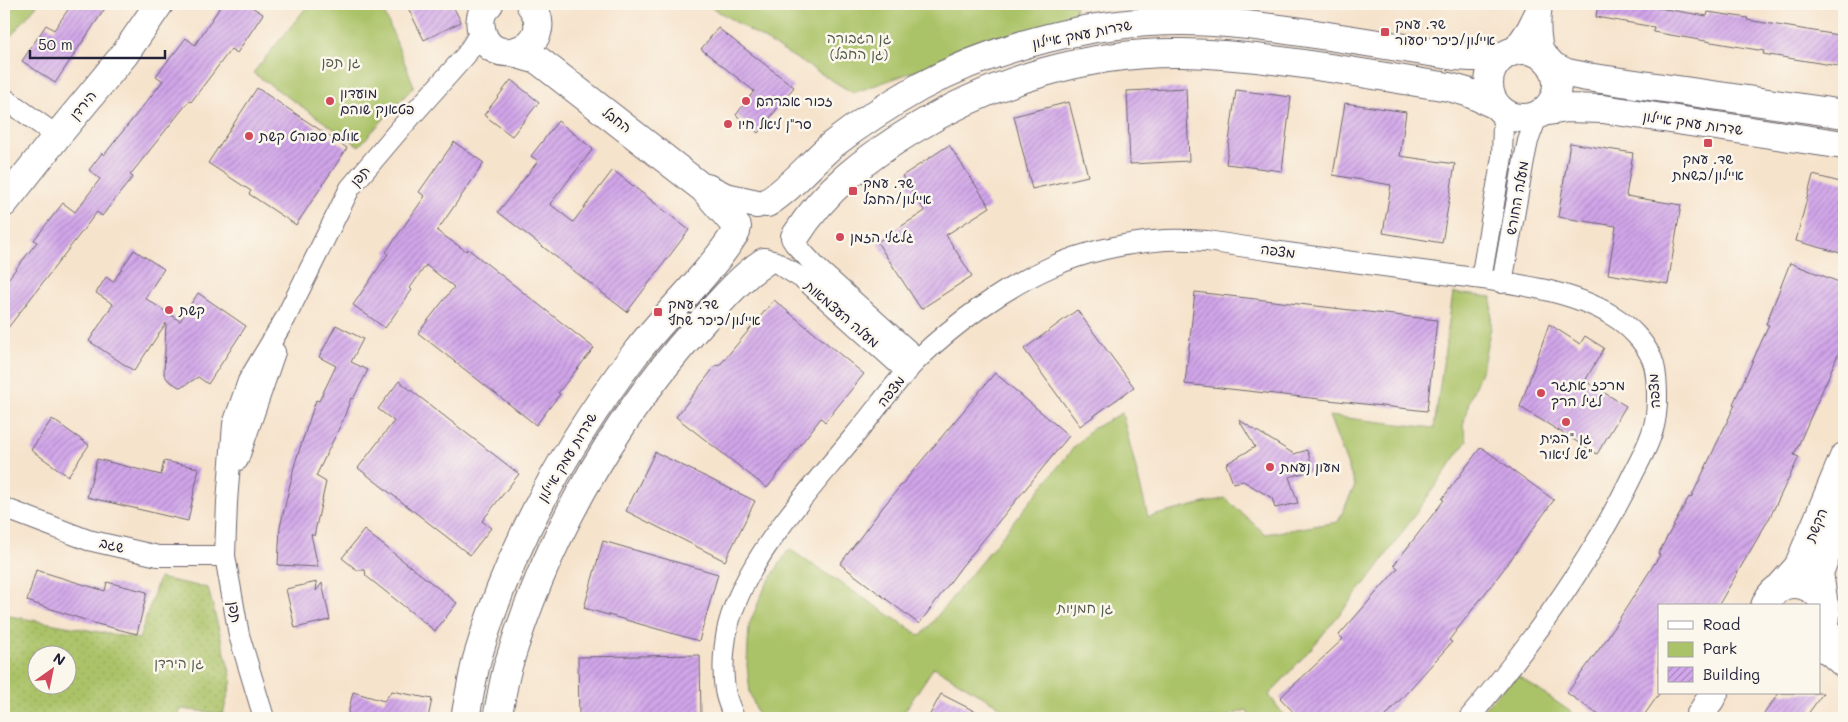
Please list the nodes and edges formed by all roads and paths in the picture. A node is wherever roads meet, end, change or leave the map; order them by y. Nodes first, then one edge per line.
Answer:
1 (159, 4) edge
2 (530, 4) edge
3 (1540, 4) edge
4 (502, 31) edge
5 (1506, 54) junction
6 (1549, 63) junction
7 (4, 98) edge
8 (1498, 107) junction
9 (1540, 113) junction
10 (1844, 114) edge
11 (57, 136) junction
12 (1844, 146) edge
13 (697, 182) junction
14 (4, 203) edge
15 (762, 203) junction
16 (736, 229) junction
17 (794, 240) junction
18 (769, 262) junction
19 (1481, 279) junction
20 (1502, 283) junction
21 (913, 366) junction
22 (1844, 457) edge
23 (1844, 507) edge
24 (4, 508) edge
25 (225, 556) junction
26 (1772, 596) edge
27 (1824, 604) junction
28 (1820, 633) edge
29 (1820, 651) edge
30 (1844, 653) edge
31 (1844, 669) edge
32 (1713, 694) edge
33 (1731, 694) edge
34 (264, 718) edge
35 (465, 718) edge
36 (497, 718) edge
37 (734, 718) edge
38 (1469, 718) edge
39 (1699, 718) edge
40 (1717, 718) edge

1 - 11 main road, הירדן
2 - 4 main road
3 - 5 street
3 - 6 street
4 - 13 main road, החבל
4 - 25 street, תפן
5 - 6 main road
5 - 8 main road
5 - 15 main road, שדרות עמק איילון
6 - 9 main road
6 - 10 main road
7 - 11 street
8 - 9 main road
8 - 17 main road
8 - 19 street, מעלה החורש
9 - 12 main road, שדרות עמק איילון
9 - 20 street, מעלה החורש
11 - 14 main road, הירדן
13 - 15 main road, החבל
13 - 16 main road, החבל
15 - 16 main road
15 - 17 main road
16 - 18 main road
16 - 35 main road, שדרות עמק איילון
17 - 18 main road
17 - 21 street, מעלה העצמאות
18 - 21 street, מעלה העצמאות
18 - 36 main road
19 - 20 street, מצפה
19 - 21 street, מצפה
20 - 38 street, מצפה
21 - 37 street, מצפה
22 - 26 main road, הקשת
23 - 27 main road, הקשת
24 - 25 street, שגב
25 - 34 street, תפן
26 - 27 main road
27 - 28 main road
27 - 30 street
29 - 31 street
32 - 39 main road
33 - 40 main road

